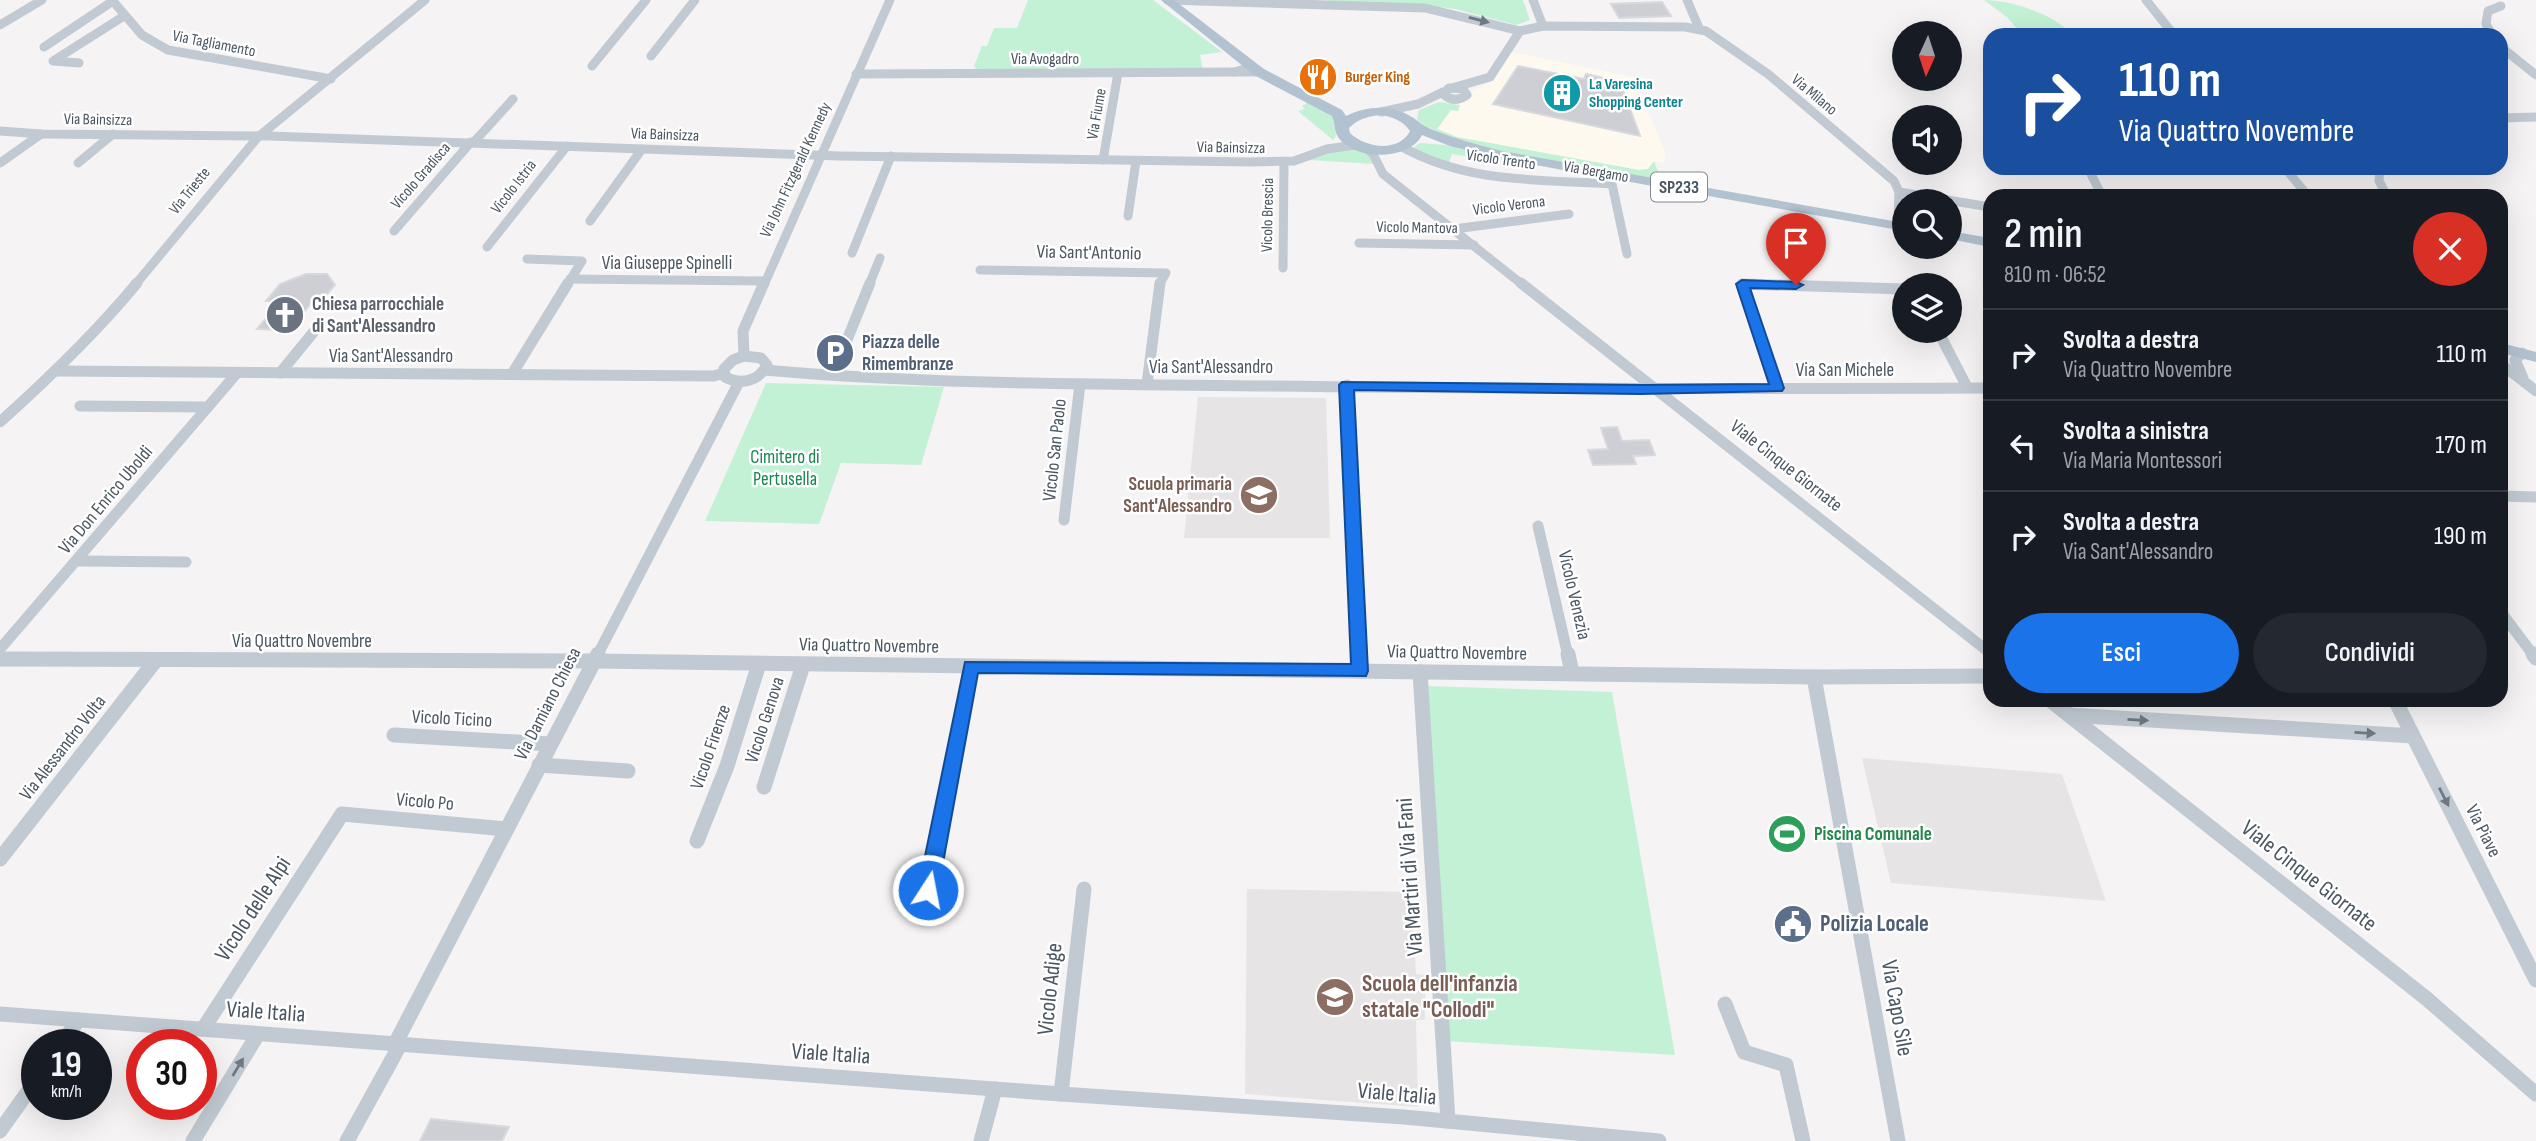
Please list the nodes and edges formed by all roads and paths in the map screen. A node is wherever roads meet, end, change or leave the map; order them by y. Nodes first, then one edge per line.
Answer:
1 (42, 0) edge
2 (112, 0) edge
3 (425, 0) edge
4 (646, 0) edge
5 (695, 0) edge
6 (890, 0) edge
7 (1167, 0) edge
8 (1532, 0) edge
9 (1687, 0) edge
10 (2146, 0) edge
11 (2501, 6) dead end
12 (124, 16) junction
13 (0, 25) edge
14 (1544, 26) junction
15 (1699, 28) junction
16 (2168, 28) edge
17 (2488, 28) edge
18 (1520, 31) junction
19 (44, 47) dead end
20 (2508, 53) edge
21 (651, 57) dead end
22 (79, 63) dead end
23 (592, 66) dead end
24 (1255, 70) junction
25 (1118, 73) junction
26 (856, 74) junction
27 (2536, 75) edge
28 (331, 79) junction
29 (1476, 83) junction
30 (1279, 84) junction
31 (1452, 88) junction
32 (1443, 92) junction
33 (1467, 92) junction
34 (513, 99) dead end
35 (1452, 99) junction
36 (1429, 100) junction
37 (1418, 104) junction
38 (1373, 112) junction
39 (2536, 117) edge
40 (2508, 118) edge
41 (1413, 125) junction
42 (0, 131) edge
43 (1343, 131) junction
44 (41, 134) junction
45 (113, 134) junction
46 (258, 137) junction
47 (473, 142) junction
48 (1455, 143) junction
49 (567, 146) junction
50 (1360, 147) junction
51 (1401, 147) junction
52 (642, 149) junction
53 (1327, 149) junction
54 (823, 155) junction
55 (891, 156) junction
56 (1102, 160) junction
57 (1136, 161) junction
58 (1284, 162) junction
59 (0, 163) edge
60 (78, 163) dead end
61 (2291, 175) edge
62 (1393, 181) junction
63 (1898, 189) edge
64 (2302, 189) edge
65 (1962, 202) edge
66 (1983, 206) edge
67 (1569, 215) dead end
68 (1128, 216) dead end
69 (590, 220) dead end
70 (1892, 225) edge
71 (1454, 229) junction
72 (394, 231) dead end
73 (1962, 237) edge
74 (1983, 242) edge
75 (1359, 243) dead end
76 (1474, 245) junction
77 (487, 247) dead end
78 (852, 253) dead end
79 (1627, 254) dead end
80 (880, 258) dead end
81 (527, 259) dead end
82 (1283, 268) dead end
83 (980, 270) dead end
84 (570, 279) junction
85 (764, 281) junction
86 (1892, 289) edge
87 (321, 323) dead end
88 (1944, 343) edge
89 (843, 350) dead end
90 (2508, 350) edge
91 (2529, 355) edge
92 (744, 356) junction
93 (2508, 369) edge
94 (765, 370) junction
95 (57, 371) junction
96 (237, 373) junction
97 (280, 373) junction
98 (724, 373) junction
99 (512, 374) junction
100 (739, 382) junction
101 (1080, 384) junction
102 (1147, 384) junction
103 (1346, 385) junction
104 (1967, 387) junction
105 (2532, 387) edge
106 (1777, 388) junction
107 (1983, 388) edge
108 (1657, 389) junction
109 (80, 406) dead end
110 (208, 407) junction
111 (0, 422) edge
112 (2508, 496) edge
113 (2536, 497) edge
114 (1065, 520) dead end
115 (1538, 526) dead end
116 (78, 561) junction
117 (186, 562) dead end
118 (2508, 621) edge
119 (1983, 647) edge
120 (0, 649) edge
121 (2536, 658) edge
122 (0, 659) edge
123 (156, 660) junction
124 (592, 661) junction
125 (760, 664) junction
126 (803, 665) junction
127 (971, 667) junction
128 (1360, 671) junction
129 (1420, 672) junction
130 (1572, 674) junction
131 (1983, 676) edge
132 (1814, 677) junction
133 (2059, 707) edge
134 (2398, 707) edge
135 (2070, 716) junction
136 (394, 735) dead end
137 (2413, 736) junction
138 (550, 744) junction
139 (539, 765) junction
140 (628, 771) dead end
141 (764, 787) dead end
142 (342, 814) joint
143 (506, 829) junction
144 (697, 841) dead end
145 (0, 859) edge
146 (1084, 889) dead end
147 (923, 914) dead end
148 (2536, 980) edge
149 (1726, 1004) dead end
150 (0, 1014) edge
151 (78, 1020) junction
152 (72, 1029) edge
153 (190, 1029) edge
154 (204, 1029) edge
155 (217, 1031) edge
156 (258, 1034) junction
157 (397, 1044) junction
158 (995, 1089) junction
159 (1061, 1094) junction
160 (2536, 1094) edge
161 (21, 1101) edge
162 (1448, 1121) junction
163 (0, 1131) edge
164 (193, 1141) edge
165 (347, 1141) edge
166 (981, 1141) edge
167 (1659, 1141) edge
168 (1803, 1141) edge
169 (1898, 1141) edge

1 - 13 street
2 - 12 street, Via Tagliamento
2 - 19 street
3 - 28 street, Via Trieste
4 - 23 street
5 - 21 street
6 - 26 street, Via John Fitzgerald Kennedy
7 -> 18 street
7 - 24 main road, SP233
8 - 14 street
9 - 15 street
10 - 16 street
11 - 17 street
12 - 22 street
12 - 28 street, Via Tagliamento
14 - 15 street
14 - 18 street
15 - 63 street, Via Milano
18 - 29 street
20 - 27 street
24 - 25 street, Via Avogadro
24 - 30 main road, SP233
25 - 26 street, Via Avogadro
25 - 56 street, Via Fiume
26 - 54 street, Via John Fitzgerald Kennedy
28 - 46 street, Via Trieste
29 - 31 street
29 - 33 street
30 - 38 main road, SP233
30 - 43 main road, SP233
31 - 32 street
31 - 33 street
32 - 35 street
32 - 36 street
33 - 35 street
34 - 47 street
35 - 36 street
36 - 37 street
37 - 38 street
37 - 41 street
38 - 41 main road, SP233
38 - 43 main road
39 - 40 street
41 - 48 main road, Via Bergamo / SP233
41 - 51 main road
42 - 44 street, Via Bainsizza
43 - 50 main road, SP233
43 - 53 street, Via Bainsizza
44 - 45 street, Via Bainsizza
44 - 59 street
45 - 46 street, Via Bainsizza
45 - 60 street
46 - 47 street, Via Bainsizza
46 - 95 street, Via Trieste
47 - 49 street, Via Bainsizza
47 - 72 street, Vicolo Gradisca
48 - 51 main road, Via Bergamo / SP233
48 - 70 main road, Via Bergamo / SP233
49 - 52 street, Via Bainsizza
49 - 77 street, Vicolo Istria
50 - 51 main road, SP233
50 - 53 street, Via Bainsizza
50 - 62 street, Viale Cinque Giornate
51 - 62 street
51 - 79 street, Vicolo Trento
52 - 54 street, Via Bainsizza
52 - 69 street
53 - 58 street, Via Bainsizza
54 - 55 street, Via Bainsizza
54 - 85 street, Via John Fitzgerald Kennedy
55 - 56 street, Via Bainsizza
55 - 78 street
56 - 57 street, Via Bainsizza
57 - 58 street, Via Bainsizza
57 - 68 street
58 - 82 street, Vicolo Brescia
61 - 64 street
62 - 71 street, Viale Cinque Giornate
65 - 66 street
67 - 71 street, Vicolo Verona
71 - 76 street, Viale Cinque Giornate
73 - 74 main road
75 - 76 street, Vicolo Mantova
76 - 108 street, Viale Cinque Giornate
80 - 89 street
81 - 84 street
83 - 102 street, Via Sant'Antonio
84 - 85 street, Via Giuseppe Spinelli
84 - 99 street
85 - 92 street, Via John Fitzgerald Kennedy
86 - 106 street
87 - 97 street
88 - 104 street
90 - 91 main road
91 - 105 street
92 - 94 street
92 - 98 street
93 - 105 street
94 - 100 street
94 - 101 street, Via Sant'Alessandro
95 - 96 street, Via Sant'Alessandro
95 - 111 street, Via Trieste
96 - 97 street, Via Sant'Alessandro
96 - 110 street, Via Don Enrico Uboldi
97 - 99 street, Via Sant'Alessandro
98 - 99 street, Via Sant'Alessandro
98 - 100 street
100 - 124 street, Via Damiano Chiesa
101 - 102 street, Via Sant'Alessandro
101 - 114 street, Vicolo San Paolo
102 - 103 street, Via Sant'Alessandro
103 - 108 street, Via Sant'Alessandro
103 - 128 street
104 - 106 street, Via San Michele
104 - 107 street, Via San Michele
106 - 108 street, Via San Michele
108 - 119 street, Viale Cinque Giornate
109 - 110 street
110 - 116 street, Via Don Enrico Uboldi
112 - 113 street
115 - 130 street, Vicolo Venezia
116 - 117 street
116 - 120 street, Via Don Enrico Uboldi
118 - 121 street
122 - 123 street, Via Quattro Novembre
123 - 124 street, Via Quattro Novembre
123 - 145 street, Via Alessandro Volta
124 - 125 street, Via Quattro Novembre
124 - 138 street, Via Damiano Chiesa
125 - 126 street, Via Quattro Novembre
125 - 144 street, Vicolo Firenze
126 - 127 street, Via Quattro Novembre
126 - 141 street, Vicolo Genova
127 - 128 street, Via Quattro Novembre
127 - 147 street
128 - 129 street, Via Quattro Novembre
129 - 130 street, Via Quattro Novembre
129 - 162 street, Via Martiri di Via Fani
130 - 132 street, Via Quattro Novembre
131 - 132 street, Via Quattro Novembre
132 - 169 street, Via Capo Sile
133 - 135 street, Viale Cinque Giornate
134 - 137 street, Via Piave
135 -> 137 street
135 - 160 street, Viale Cinque Giornate
136 - 138 street, Vicolo Ticino
137 -> 148 street, Via Piave
138 - 139 street, Via Damiano Chiesa
139 - 140 street
139 - 143 street, Via Damiano Chiesa
142 - 143 street, Vicolo Po
142 - 154 street, Vicolo delle Alpi
143 - 157 street, Via Damiano Chiesa
146 - 159 street, Vicolo Adige
149 - 168 street
150 - 151 street, Viale Italia
151 - 152 street
151 - 153 street, Viale Italia
155 - 156 street, Viale Italia
156 - 157 street, Viale Italia
164 -> 156 street
157 - 158 street, Viale Italia
157 - 165 street, Via Damiano Chiesa
158 - 159 street, Viale Italia
158 - 166 street
159 - 162 street, Viale Italia
161 - 163 street
162 - 167 street, Viale Italia

